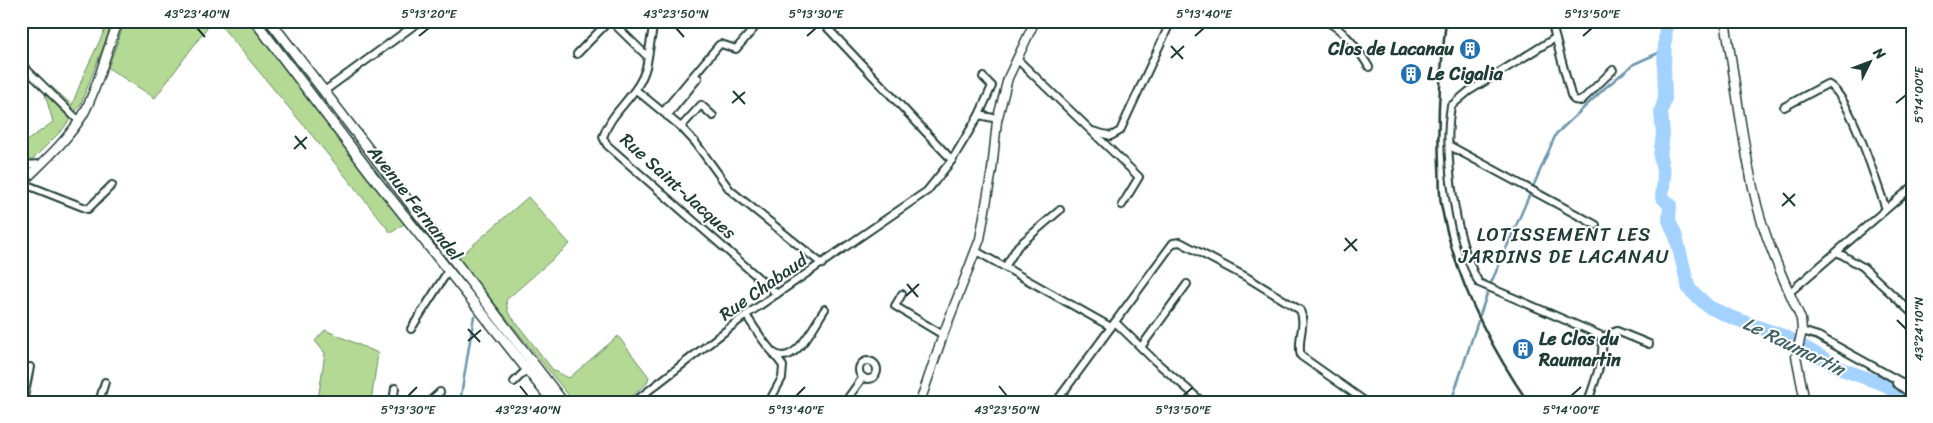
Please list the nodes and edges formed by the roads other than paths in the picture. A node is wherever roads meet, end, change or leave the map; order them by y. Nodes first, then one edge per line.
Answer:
1 (119, 21) edge
2 (255, 21) edge
3 (270, 21) edge
4 (420, 21) edge
5 (610, 21) edge
6 (656, 21) edge
7 (821, 21) edge
8 (831, 21) edge
9 (1035, 21) edge
10 (1171, 21) edge
11 (1325, 21) edge
12 (1551, 21) edge
13 (1725, 21) edge
14 (757, 25) dead end
15 (827, 28) junction
16 (1555, 38) junction
17 (577, 54) dead end
18 (648, 57) junction
19 (1017, 59) junction
20 (21, 64) edge
21 (1369, 67) dead end
22 (1613, 70) dead end
23 (983, 77) dead end
24 (698, 78) dead end
25 (636, 90) junction
26 (323, 92) junction
27 (1784, 107) dead end
28 (665, 114) junction
29 (979, 115) junction
30 (713, 116) dead end
31 (998, 119) junction
32 (78, 120) junction
33 (681, 127) junction
34 (1091, 130) junction
35 (1450, 146) junction
36 (952, 160) junction
37 (41, 164) junction
38 (21, 165) edge
39 (22, 184) edge
40 (112, 185) dead end
41 (1912, 187) edge
42 (1122, 205) dead end
43 (1886, 209) junction
44 (1060, 210) dead end
45 (1596, 225) dead end
46 (976, 251) junction
47 (1836, 252) junction
48 (822, 264) junction
49 (1004, 267) junction
50 (448, 271) junction
51 (1187, 284) dead end
52 (1790, 292) junction
53 (778, 294) junction
54 (902, 294) dead end
55 (825, 309) dead end
56 (1912, 313) edge
57 (746, 315) junction
58 (1113, 325) junction
59 (411, 329) dead end
60 (1802, 330) junction
61 (943, 335) junction
62 (1602, 337) junction
63 (1649, 344) dead end
64 (1141, 347) junction
65 (773, 353) junction
66 (30, 367) dead end
67 (526, 370) junction
68 (1883, 373) junction
69 (863, 377) dead end
70 (105, 382) dead end
71 (514, 382) dead end
72 (395, 388) dead end
73 (1912, 388) edge
74 (440, 392) dead end
75 (1912, 396) edge
76 (1199, 398) dead end
77 (23, 402) edge
78 (99, 402) edge
79 (393, 402) edge
80 (429, 402) edge
81 (552, 402) edge
82 (563, 402) edge
83 (634, 402) edge
84 (769, 402) edge
85 (845, 402) edge
86 (920, 402) edge
87 (1056, 402) edge
88 (1366, 402) edge
89 (1588, 402) edge
90 (1805, 402) edge

1 - 32 street
2 - 50 main road, Avenue Fernandel
3 - 26 main road, Avenue Fernandel
4 - 26 street
5 - 17 street
5 - 18 street
6 - 18 street, Rue Saint-Jacques
7 - 15 street
8 - 15 street
9 - 19 street
10 - 34 street
11 - 21 street
12 - 16 street
13 - 52 street
14 - 28 street
15 - 36 street
16 - 22 street
16 - 35 street
18 - 25 street, Rue Saint-Jacques
19 - 31 street
19 - 34 street
20 - 32 street
23 - 29 street, Rue Chabaud
24 - 28 street
25 - 28 street
25 - 53 street, Rue Saint-Jacques
26 - 82 main road, Avenue Fernandel
27 - 43 street
28 - 33 street
29 - 31 street
29 - 36 street, Rue Chabaud
30 - 33 street
31 - 46 street
32 - 37 street
33 - 48 street
34 - 42 street
35 - 45 street
35 - 62 street
36 - 48 street, Rue Chabaud
37 - 38 street
37 - 39 street
39 - 40 street
41 - 43 street
43 - 47 street
44 - 49 street
46 - 49 street
46 - 61 street
47 - 52 street
47 - 56 street
48 - 53 street, Rue Chabaud
49 - 58 street
50 - 59 street
50 - 67 main road, Avenue Fernandel
51 - 64 street
52 - 60 street
53 - 57 street, Rue Chabaud
54 - 61 street
55 - 65 street
57 - 65 street
57 - 83 street, Rue Chabaud
58 - 64 street
58 - 87 street
58 - 88 street
60 - 68 street
60 - 90 street
61 - 86 street
62 - 63 street
62 - 89 street
64 - 76 street
65 - 84 street
66 - 77 street
67 - 71 street
67 - 81 main road, Avenue Fernandel
68 - 73 street
68 - 75 street
69 - 85 street
70 - 78 street
72 - 79 street
74 - 80 street

